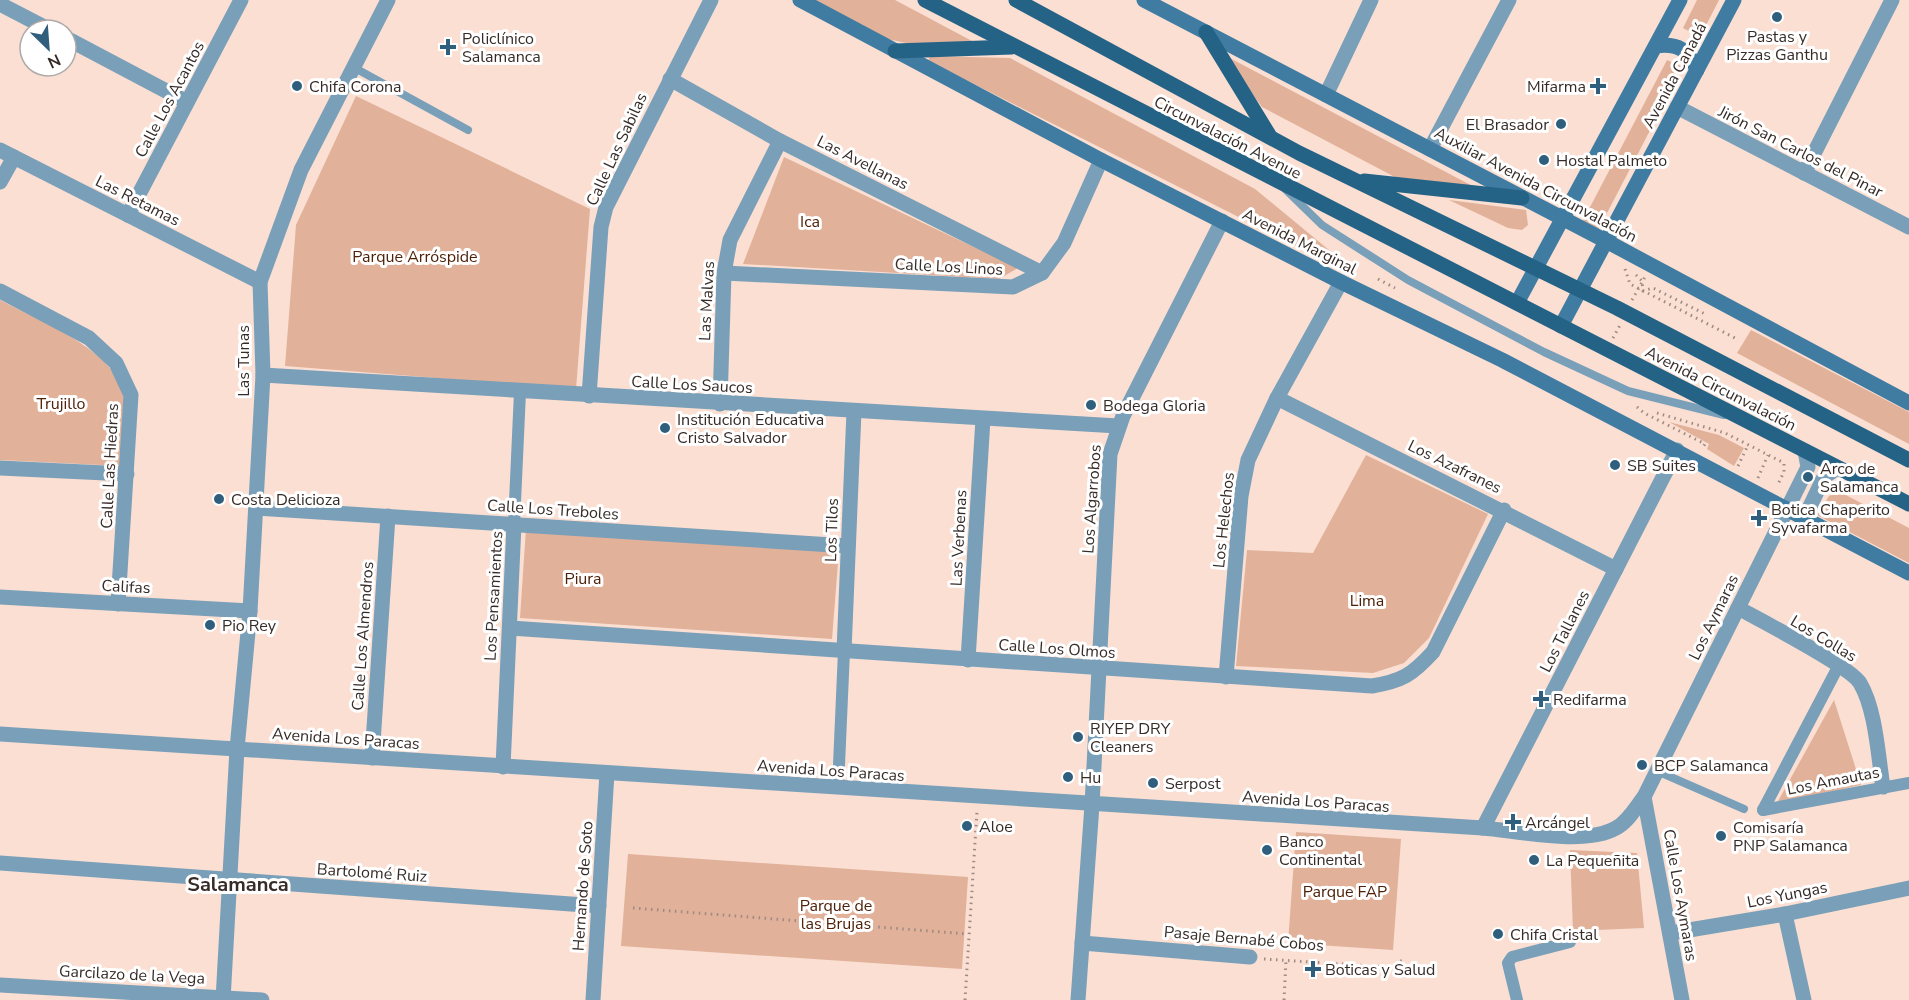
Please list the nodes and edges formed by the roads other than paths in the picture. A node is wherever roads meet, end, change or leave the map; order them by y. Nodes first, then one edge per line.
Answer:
1 (241, 0) edge
2 (388, 0) edge
3 (711, 0) edge
4 (800, 0) edge
5 (925, 0) edge
6 (1016, 0) edge
7 (1144, 0) edge
8 (1371, 0) edge
9 (1509, 0) edge
10 (1680, 0) edge
11 (1734, 0) edge
12 (1892, 0) edge
13 (0, 4) edge
14 (27, 18) edge
15 (1206, 32) junction
16 (78, 44) edge
17 (1656, 46) junction
18 (1015, 47) junction
19 (895, 51) junction
20 (353, 68) junction
21 (1697, 70) junction
22 (670, 78) junction
23 (1326, 95) junction
24 (187, 102) junction
25 (1677, 107) junction
26 (468, 130) dead end
27 (1270, 137) junction
28 (780, 141) junction
29 (1430, 149) junction
30 (0, 150) edge
31 (14, 157) junction
32 (1101, 160) junction
33 (1804, 173) junction
34 (1352, 180) junction
35 (0, 182) edge
36 (1282, 185) junction
37 (1522, 198) junction
38 (128, 215) junction
39 (1562, 218) junction
40 (1222, 221) junction
41 (1909, 227) edge
42 (1606, 241) junction
43 (1536, 268) junction
44 (724, 273) junction
45 (1042, 273) junction
46 (260, 282) junction
47 (1341, 282) junction
48 (1580, 290) junction
49 (0, 291) edge
50 (1517, 303) junction
51 (1561, 326) junction
52 (263, 375) junction
53 (520, 392) junction
54 (589, 396) junction
55 (1277, 398) junction
56 (1909, 403) edge
57 (720, 404) junction
58 (854, 411) junction
59 (983, 419) junction
60 (1744, 420) junction
61 (1118, 426) junction
62 (1677, 450) junction
63 (1805, 451) junction
64 (1909, 459) edge
65 (0, 468) edge
66 (1837, 468) junction
67 (127, 474) junction
68 (1909, 504) edge
69 (256, 508) junction
70 (1788, 508) junction
71 (1504, 510) junction
72 (388, 516) junction
73 (1805, 517) junction
74 (514, 524) junction
75 (848, 546) junction
76 (1616, 568) junction
77 (1909, 573) edge
78 (0, 597) edge
79 (118, 604) junction
80 (1738, 608) junction
81 (250, 611) junction
82 (510, 628) junction
83 (843, 651) junction
84 (968, 660) junction
85 (1839, 665) junction
86 (1099, 669) junction
87 (1226, 677) junction
88 (0, 734) edge
89 (237, 749) junction
90 (372, 758) junction
91 (503, 767) junction
92 (1657, 771) junction
93 (607, 773) junction
94 (1909, 783) edge
95 (1883, 787) junction
96 (838, 788) junction
97 (1644, 797) junction
98 (1092, 805) junction
99 (1744, 809) dead end
100 (1483, 828) junction
101 (0, 863) edge
102 (228, 879) junction
103 (1909, 888) edge
104 (598, 906) junction
105 (1785, 914) junction
106 (1671, 933) junction
107 (1570, 942) dead end
108 (1082, 943) junction
109 (1250, 957) road end
110 (0, 986) edge
111 (223, 998) edge
112 (262, 1000) edge
113 (593, 1000) edge
114 (1078, 1000) edge
115 (1517, 1000) edge
116 (1682, 1000) edge
117 (1804, 1000) edge

1 - 24 street, Calle Los Acantos
2 - 20 street, Las Tunas
3 - 22 street, Calle Las Sabilas
4 - 19 main road, Avenida Marginal
5 - 18 main road, Circunvalación Avenue
6 - 27 main road, Circunvalación Avenue
7 - 15 main road, Auxiliar Avenida Circunvalación
8 - 23 street
9 - 29 street
10 - 17 main road, Avenida Canadá
11 - 21 main road, Avenida Canadá
12 - 33 street
13 - 14 street
15 - 23 main road, Auxiliar Avenida Circunvalación
15 - 27 main road
16 - 24 street
17 - 21 main road
17 - 39 main road, Avenida Canadá
18 - 19 main road
18 - 36 main road, Circunvalación Avenue
19 - 32 main road, Avenida Marginal
20 - 26 lane
20 - 46 street, Las Tunas
21 - 25 main road, Avenida Canadá
22 - 28 street, Las Avellanas
22 - 54 street, Calle Las Sabilas
23 - 29 main road, Auxiliar Avenida Circunvalación
24 - 38 street, Calle Los Acantos
25 - 33 street, Jirón San Carlos del Pinar
25 - 42 main road, Avenida Canadá
27 - 34 main road, Circunvalación Avenue
28 - 44 street, Las Malvas
28 - 45 street, Las Avellanas
29 - 37 main road, Auxiliar Avenida Circunvalación
30 - 31 street, Las Retamas
31 - 35 street
31 - 38 street, Las Retamas
32 - 40 main road, Avenida Marginal
32 - 45 street, Calle Los Linos
33 - 41 street, Jirón San Carlos del Pinar
34 - 37 main road
34 - 43 main road, Circunvalación Avenue
36 - 50 main road, Circunvalación Avenue
36 - 60 lane
37 - 39 main road, Auxiliar Avenida Circunvalación
38 - 46 street, Las Retamas
39 - 42 main road, Auxiliar Avenida Circunvalación
39 - 43 main road, Avenida Canadá
40 - 47 main road, Avenida Marginal
40 - 61 street, Los Algarrobos
42 - 48 main road, Avenida Canadá
42 - 56 main road, Auxiliar Avenida Circunvalación
43 - 48 main road, Avenida Circunvalación
43 - 50 main road, Avenida Canadá
44 - 45 street, Calle Los Linos
44 - 57 street, Las Malvas
46 - 52 street, Las Tunas
47 - 55 street, Los Helechos
47 - 62 main road, Avenida Marginal
48 - 51 main road, Avenida Canadá
48 - 64 main road, Avenida Circunvalación
49 - 67 street, Calle Las Hiedras
50 - 51 main road, Avenida Circunvalación
51 - 60 main road, Avenida Circunvalación
52 - 53 street, Calle Los Saucos
52 - 69 street, Las Tunas
53 - 54 street, Calle Los Saucos
53 - 74 street, Los Pensamientos
54 - 57 street, Calle Los Saucos
55 - 71 street, Los Azafranes
55 - 87 street, Los Helechos
57 - 58 street, Calle Los Saucos
58 - 59 street, Calle Los Saucos
58 - 75 street, Los Tilos
59 - 61 street, Calle Los Saucos
59 - 84 street, Las Verbenas
60 - 63 main road, Avenida Circunvalación
61 - 86 street, Los Algarrobos
62 - 70 main road, Avenida Marginal
62 - 76 street, Los Tallanes
63 - 66 main road, Avenida Circunvalación
63 - 70 street, Los Aymaras
65 - 67 street
66 - 68 main road, Avenida Circunvalación
66 - 73 street
67 - 79 street, Calle Las Hiedras
69 - 72 street, Calle Los Treboles
69 - 81 street, Las Tunas
70 - 73 main road, Avenida Marginal
70 - 80 street, Los Aymaras
71 - 76 street, Los Azafranes
71 - 87 street, Calle Los Olmos
72 - 74 street, Calle Los Treboles
72 - 90 street, Calle Los Almendros
73 - 77 main road, Avenida Marginal
74 - 75 street, Calle Los Treboles
74 - 82 street, Los Pensamientos
75 - 83 street, Los Tilos
76 - 100 street, Los Tallanes
78 - 79 street, Califas
79 - 81 street, Califas
80 - 85 street, Los Collas
80 - 92 street, Los Aymaras
81 - 89 street, Las Tunas
82 - 83 street, Calle Los Olmos
82 - 91 street, Los Pensamientos
83 - 84 street, Calle Los Olmos
83 - 96 street
84 - 86 street, Calle Los Olmos
85 - 95 street, Los Collas
85 - 95 street, Los Amautas
86 - 87 street, Calle Los Olmos
86 - 98 street, Los Algarrobos
88 - 89 street, Avenida Los Paracas
89 - 90 street, Avenida Los Paracas
89 - 102 street, Las Tunas
90 - 91 street, Avenida Los Paracas
91 - 93 street, Avenida Los Paracas
92 - 97 street, Los Aymaras
92 - 99 lane
93 - 96 street, Avenida Los Paracas
93 - 104 street, Hernando de Soto
94 - 95 street, Los Amautas
96 - 98 street, Avenida Los Paracas
97 - 100 street, Avenida Los Paracas
97 - 106 street, Calle Los Aymaras
98 - 100 street, Avenida Los Paracas
98 - 108 street, Los Algarrobos
101 - 102 street, Bartolomé Ruiz
102 - 104 street, Bartolomé Ruiz
102 - 111 street, Las Tunas
103 - 105 street, Los Yungas
104 - 113 street, Hernando de Soto
105 - 106 street, Los Yungas
105 - 117 street
106 - 116 street, Calle Los Aymaras
107 - 115 street
108 - 109 street, Pasaje Bernabé Cobos
108 - 114 street, Los Algarrobos
110 - 111 street, Garcilazo de la Vega
111 - 112 street, Garcilazo de la Vega

